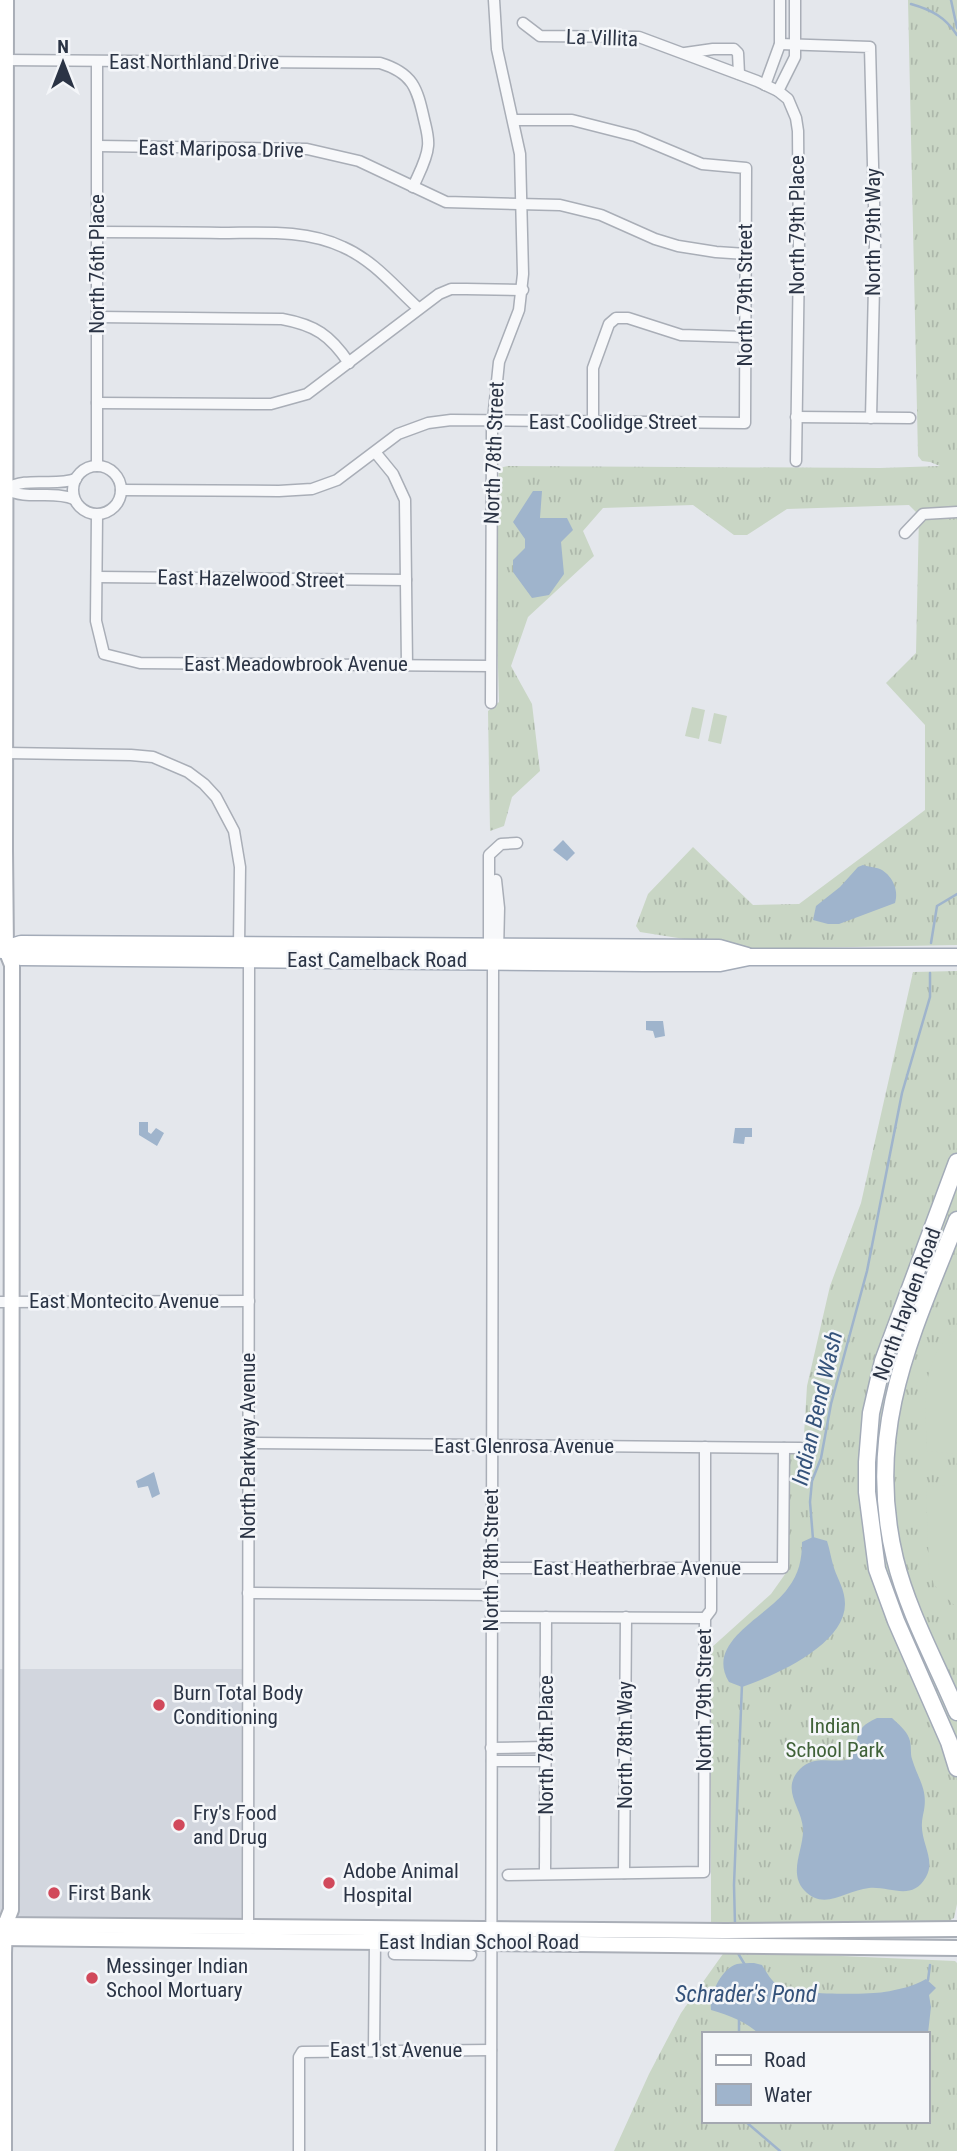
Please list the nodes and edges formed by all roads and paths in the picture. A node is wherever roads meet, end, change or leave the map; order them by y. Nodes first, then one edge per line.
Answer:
1 (6, 0) edge
2 (494, 0) edge
3 (780, 0) edge
4 (795, 0) edge
5 (780, 18) junction
6 (795, 19) junction
7 (523, 23) dead end
8 (780, 44) junction
9 (795, 44) junction
10 (684, 53) junction
11 (5, 60) junction
12 (97, 62) junction
13 (739, 74) junction
14 (765, 85) junction
15 (778, 91) junction
16 (514, 120) junction
17 (98, 146) junction
18 (3, 165) edge
19 (413, 187) junction
20 (523, 205) junction
21 (97, 232) junction
22 (746, 254) junction
23 (523, 290) junction
24 (418, 308) junction
25 (97, 317) junction
26 (745, 337) junction
27 (2, 353) edge
28 (349, 363) junction
29 (97, 403) junction
30 (796, 417) junction
31 (871, 418) junction
32 (910, 418) dead end
33 (493, 421) junction
34 (593, 421) junction
35 (745, 423) joint
36 (376, 452) junction
37 (796, 461) dead end
38 (97, 466) junction
39 (76, 478) junction
40 (6, 489) junction
41 (121, 490) junction
42 (74, 499) junction
43 (957, 512) edge
44 (97, 515) junction
45 (905, 533) dead end
46 (97, 577) junction
47 (406, 580) junction
48 (3, 597) edge
49 (407, 665) junction
50 (490, 666) junction
51 (491, 703) dead end
52 (6, 753) junction
53 (517, 843) dead end
54 (2, 850) edge
55 (244, 952) junction
56 (2, 954) edge
57 (494, 957) junction
58 (957, 957) edge
59 (957, 1162) edge
60 (957, 1220) edge
61 (249, 1301) junction
62 (6, 1302) edge
63 (6, 1441) edge
64 (248, 1443) junction
65 (492, 1445) junction
66 (705, 1447) junction
67 (784, 1448) junction
68 (801, 1448) dead end
69 (492, 1568) junction
70 (705, 1568) junction
71 (248, 1593) junction
72 (491, 1595) junction
73 (491, 1617) junction
74 (546, 1617) junction
75 (626, 1617) junction
76 (705, 1618) junction
77 (957, 1712) edge
78 (546, 1747) junction
79 (491, 1748) junction
80 (492, 1761) junction
81 (546, 1761) junction
82 (957, 1768) edge
83 (545, 1873) junction
84 (624, 1873) junction
85 (508, 1875) dead end
86 (2, 1928) edge
87 (957, 1929) edge
88 (248, 1934) junction
89 (492, 1936) junction
90 (762, 1938) junction
91 (375, 1941) junction
92 (446, 1948) junction
93 (957, 1948) edge
94 (471, 1955) dead end
95 (374, 2050) junction
96 (491, 2050) junction
97 (2, 2067) edge
98 (4, 2151) edge
99 (299, 2151) edge
100 (491, 2151) edge

1 - 11 street
2 - 16 street, North 78th Street
3 - 5 street
4 - 6 street
5 - 6 street
5 - 8 street
6 - 9 street
7 - 10 street, La Villita
8 - 9 street
8 - 14 street
9 - 15 street
9 - 31 street, North 79th Way
10 - 13 street, La Villita
10 - 13 street, La Villita
11 - 12 street, East Northland Drive
11 - 18 street
12 - 17 street, North 76th Place
12 - 19 street, East Northland Drive
13 - 14 street, La Villita
14 - 15 street, La Villita
15 - 30 street, North 79th Place
16 - 20 street, North 78th Street
16 - 22 street, North 79th Street
17 - 19 street, East Mariposa Drive
17 - 21 street, North 76th Place
18 - 27 street
19 - 20 street, East Mariposa Drive
20 - 22 street, East Mariposa Drive
20 - 23 street, North 78th Street
21 - 24 street
21 - 25 street, North 76th Place
22 - 26 street, North 79th Street
23 - 24 street
23 - 33 street, North 78th Street
24 - 28 street
25 - 28 street
25 - 29 street, North 76th Place
26 - 34 street
26 - 35 street, North 79th Street
27 - 40 street
28 - 29 street
29 - 38 street, North 76th Place
30 - 31 street
30 - 37 street, North 79th Place
31 - 32 street
33 - 34 street, East Coolidge Street
33 - 36 street, East Coolidge Street
33 - 50 street, North 78th Street
34 - 35 street, East Coolidge Street
36 - 41 street, East Coolidge Street
36 - 47 street
38 - 39 street
38 - 41 street
39 - 40 street
39 - 42 street
40 - 42 street
40 - 48 street
41 - 44 street
42 - 44 street
43 - 45 street
44 - 46 street
46 - 47 street, East Hazelwood Street
46 - 49 street, East Meadowbrook Avenue
47 - 49 street
48 - 52 street
49 - 50 street, East Meadowbrook Avenue
50 - 51 street, North 78th Street
52 - 54 street
52 - 55 street, North Parkway Avenue
53 - 57 street, North 78th Street
54 - 56 street
55 - 56 main road, East Camelback Road
55 - 57 main road, East Camelback Road
55 - 61 street, North Parkway Avenue
56 - 62 street
57 - 58 main road, East Camelback Road
57 - 65 street, North 78th Street
59 - 82 main road, North Hayden Road
60 - 77 main road, North Hayden Road
61 - 62 street, East Montecito Avenue
61 - 64 street, North Parkway Avenue
62 - 63 street
63 - 86 street
64 - 65 street, East Glenrosa Avenue
64 - 71 street, North Parkway Avenue
65 - 66 street, East Glenrosa Avenue
65 - 69 street, North 78th Street
66 - 67 street, East Glenrosa Avenue
66 - 70 street, North 79th Street
67 - 68 street, East Glenrosa Avenue
67 - 70 street, East Heatherbrae Avenue
69 - 70 street, East Heatherbrae Avenue
69 - 72 street, North 78th Street
70 - 76 street, North 79th Street
71 - 72 street
71 - 88 street, North Parkway Avenue
72 - 73 street, North 78th Street
73 - 74 street
73 - 79 street, North 78th Street
74 - 75 street
74 - 78 street, North 78th Place
75 - 76 street
75 - 84 street, North 78th Way
76 - 84 street, North 79th Street
78 - 79 street
78 - 81 street, North 78th Place
79 - 80 street, North 78th Street
80 - 81 street
80 - 89 street, North 78th Street
81 - 83 street, North 78th Place
83 - 84 street
83 - 85 street
86 - 88 street, East Indian School Road
86 - 97 street
87 - 90 street, East Indian School Road
88 - 89 street, East Indian School Road
88 - 91 street, East Indian School Road
89 - 90 street, East Indian School Road
89 - 92 street, East Indian School Road
89 - 96 street, North 78th Street
90 - 93 street, East Indian School Road
91 - 92 street, East Indian School Road
91 - 95 street
92 - 94 street
95 - 96 street, East 1st Avenue
95 - 99 street, East 1st Avenue
96 - 100 street, North 78th Street
97 - 98 street

